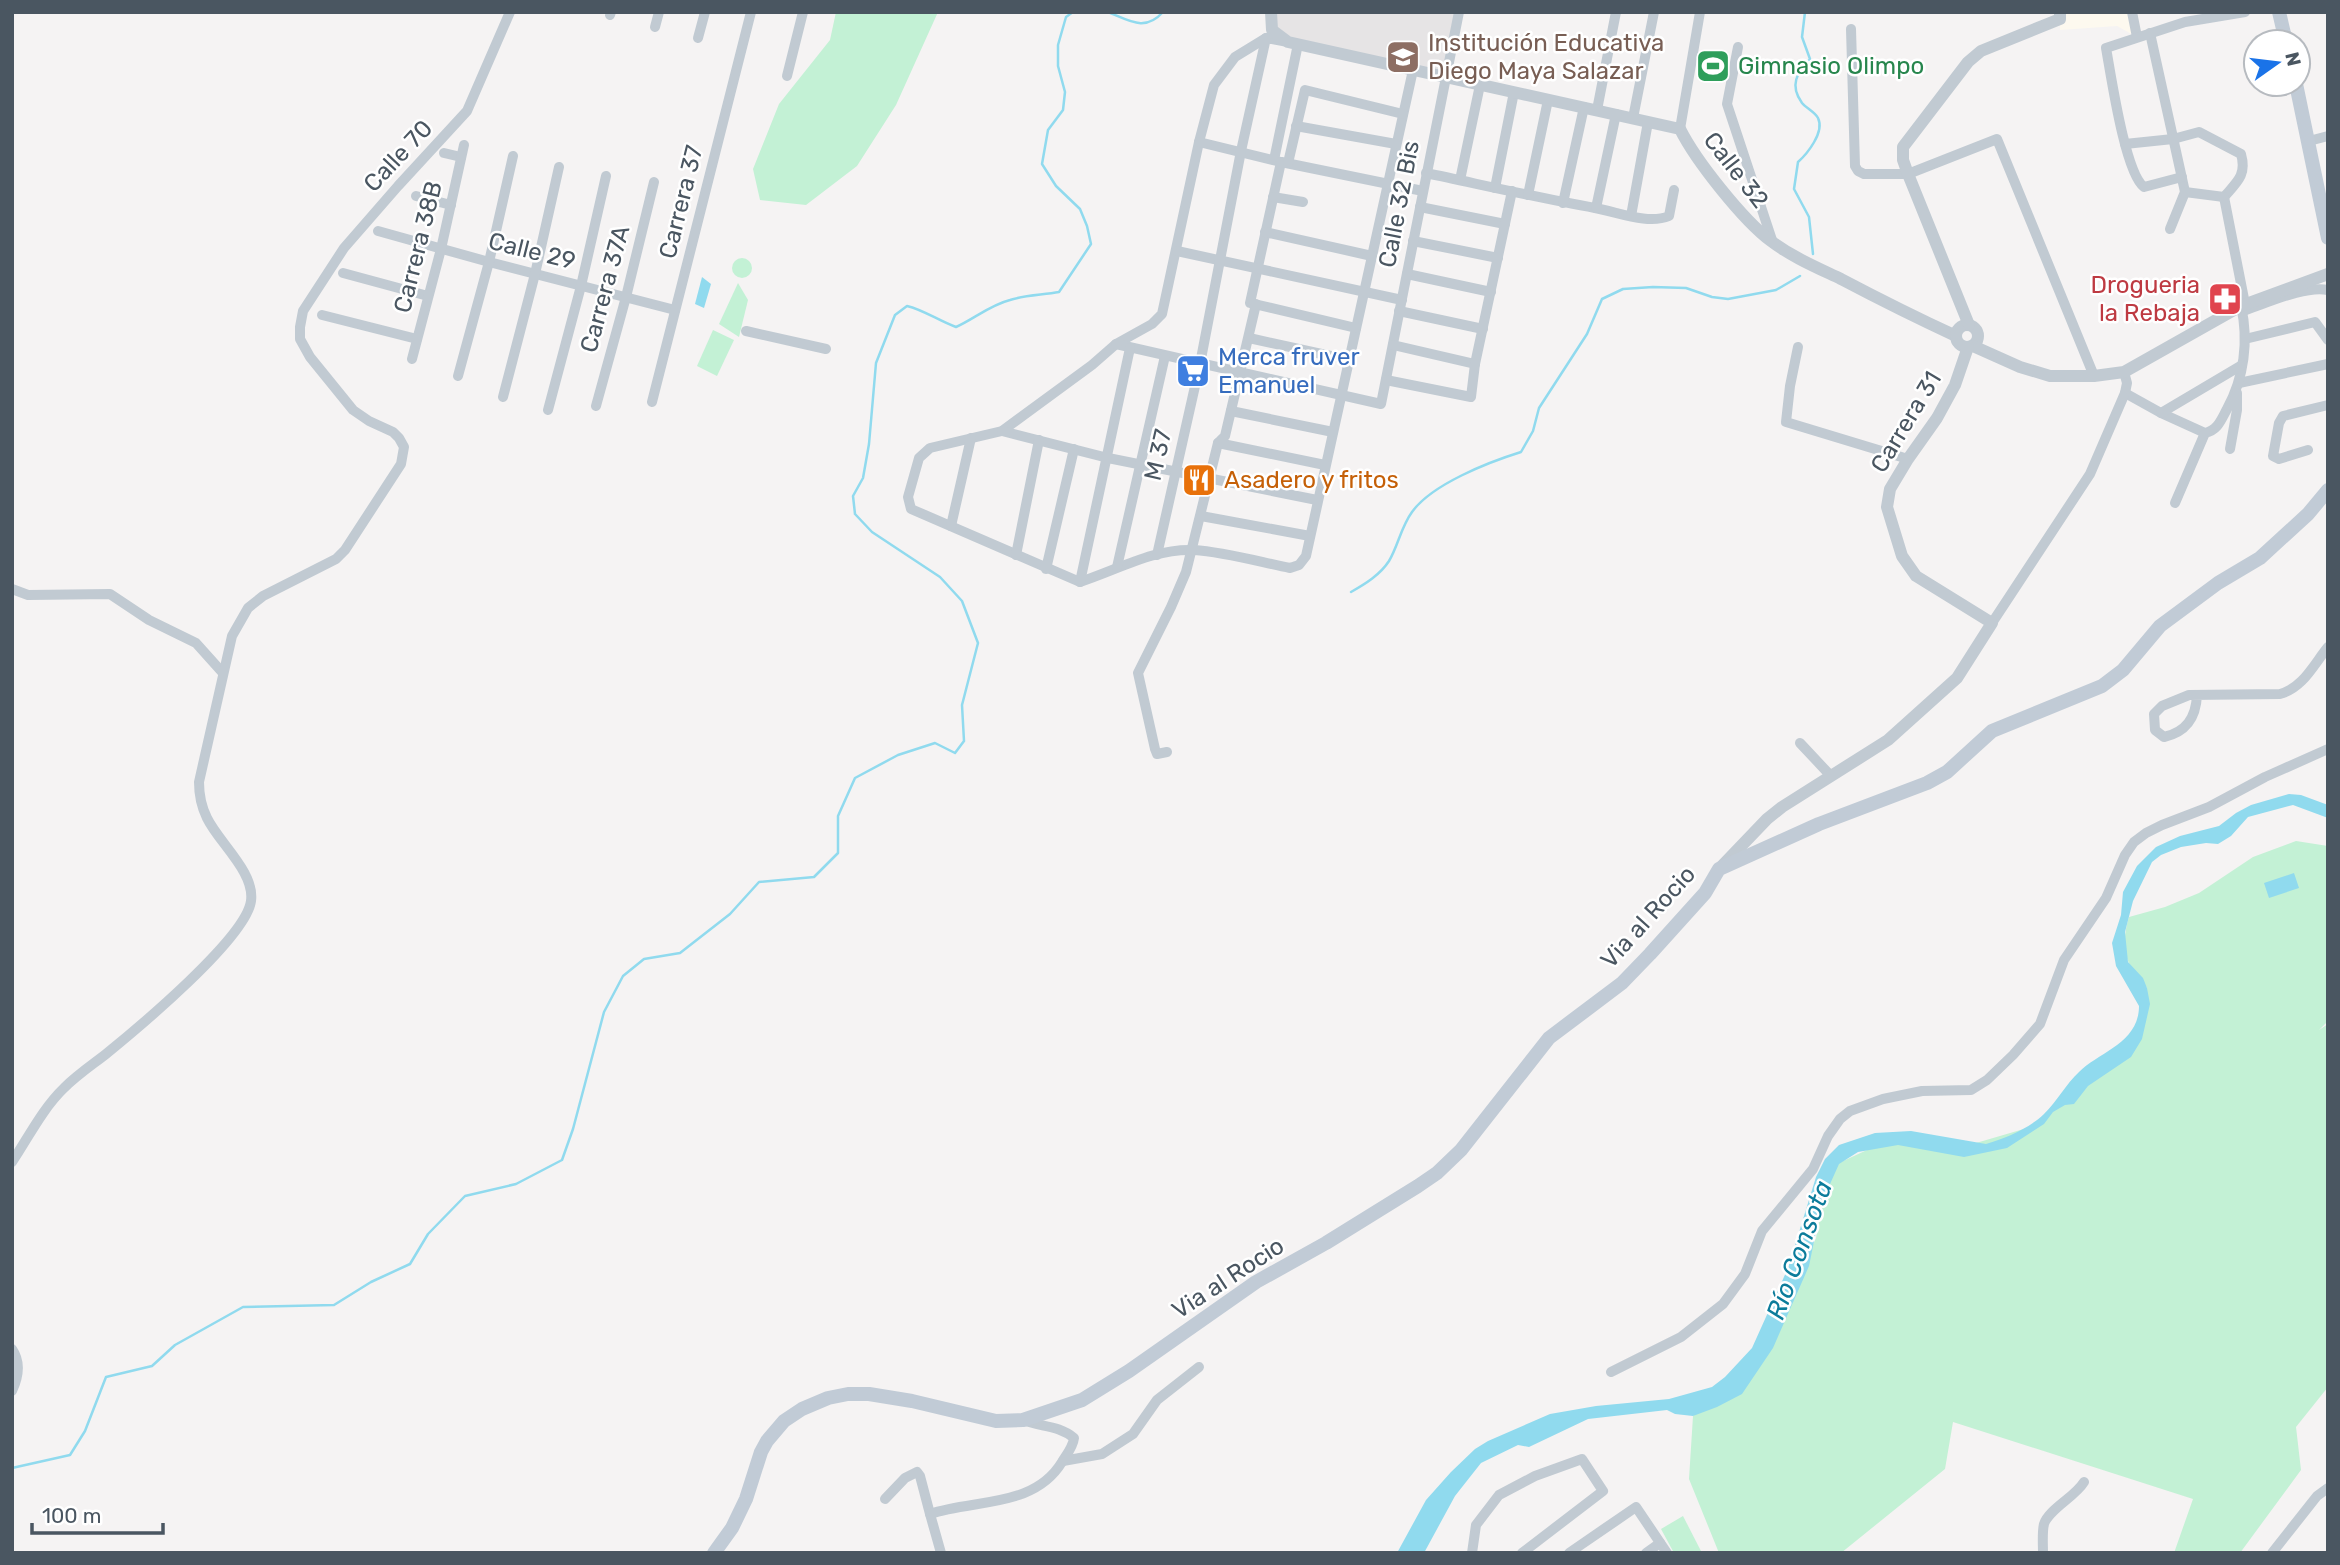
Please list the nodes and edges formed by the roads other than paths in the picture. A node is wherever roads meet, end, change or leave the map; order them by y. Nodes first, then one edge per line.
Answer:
1 (510, 12) edge
2 (659, 12) edge
3 (705, 12) edge
4 (751, 12) edge
5 (803, 12) edge
6 (1271, 12) edge
7 (1459, 12) edge
8 (1616, 12) edge
9 (1654, 12) edge
10 (1700, 12) edge
11 (2060, 12) edge
12 (2132, 12) edge
13 (2245, 12) edge
14 (2184, 17) edge
15 (655, 27) dead end
16 (1851, 29) dead end
17 (2150, 33) junction
18 (2137, 37) junction
19 (698, 38) dead end
20 (1266, 38) junction
21 (1293, 43) junction
22 (1738, 47) dead end
23 (1413, 70) junction
24 (787, 76) dead end
25 (1447, 77) junction
26 (1480, 85) junction
27 (1514, 92) junction
28 (2299, 98) edge
29 (1548, 100) junction
30 (1590, 109) junction
31 (1403, 114) junction
32 (1616, 114) junction
33 (1633, 118) junction
34 (1648, 122) junction
35 (1296, 125) junction
36 (1680, 130) junction
37 (2328, 136) edge
38 (2173, 139) junction
39 (2309, 141) junction
40 (1199, 142) junction
41 (1396, 144) junction
42 (2125, 144) junction
43 (464, 145) dead end
44 (1241, 152) junction
45 (444, 153) dead end
46 (513, 156) dead end
47 (461, 157) junction
48 (1281, 161) junction
49 (559, 167) dead end
50 (1426, 173) junction
51 (1908, 174) junction
52 (606, 176) dead end
53 (2182, 177) junction
54 (1460, 180) junction
55 (654, 182) dead end
56 (1388, 184) junction
57 (1495, 188) junction
58 (1674, 190) dead end
59 (1423, 191) junction
60 (1512, 191) junction
61 (2185, 192) junction
62 (1528, 195) junction
63 (415, 197) dead end
64 (1273, 197) junction
65 (2224, 197) junction
66 (1303, 202) dead end
67 (1563, 203) junction
68 (452, 205) junction
69 (1420, 207) junction
70 (1596, 208) junction
71 (1631, 216) junction
72 (1505, 224) junction
73 (2170, 229) dead end
74 (378, 231) dead end
75 (1265, 232) junction
76 (2328, 238) edge
77 (1413, 242) junction
78 (1773, 243) junction
79 (441, 249) junction
80 (1177, 251) junction
81 (1372, 256) junction
82 (1498, 258) junction
83 (1220, 260) junction
84 (489, 262) junction
85 (1257, 268) junction
86 (343, 272) dead end
87 (535, 274) junction
88 (1407, 274) junction
89 (2328, 274) edge
90 (581, 286) junction
91 (2328, 290) edge
92 (1364, 292) junction
93 (1491, 292) junction
94 (428, 296) junction
95 (626, 297) junction
96 (1256, 304) junction
97 (1401, 305) junction
98 (2243, 307) junction
99 (675, 310) junction
100 (322, 315) dead end
101 (1356, 327) junction
102 (1483, 329) junction
103 (746, 331) dead end
104 (417, 338) junction
105 (1249, 338) junction
106 (1966, 339) junction
107 (2245, 339) junction
108 (2328, 340) edge
109 (1116, 344) junction
110 (1393, 345) junction
111 (1798, 346) dead end
112 (1130, 348) junction
113 (826, 349) dead end
114 (1165, 356) junction
115 (412, 359) dead end
116 (1349, 360) junction
117 (1200, 364) junction
118 (1475, 364) junction
119 (2242, 365) junction
120 (2328, 365) edge
121 (2124, 372) junction
122 (1240, 373) junction
123 (458, 376) dead end
124 (2094, 376) junction
125 (1386, 380) junction
126 (2238, 387) junction
127 (2125, 393) junction
128 (1341, 396) junction
129 (503, 397) dead end
130 (652, 402) dead end
131 (2328, 405) edge
132 (596, 406) dead end
133 (548, 410) dead end
134 (1231, 411) junction
135 (2161, 413) junction
136 (1002, 431) junction
137 (1333, 432) junction
138 (2205, 433) junction
139 (971, 438) junction
140 (1039, 440) junction
141 (1218, 443) junction
142 (1074, 449) junction
143 (2230, 449) dead end
144 (2308, 450) dead end
145 (1108, 458) junction
146 (1908, 459) junction
147 (1140, 464) junction
148 (1325, 465) junction
149 (1176, 471) junction
150 (1210, 479) junction
151 (2328, 490) edge
152 (1317, 500) junction
153 (2175, 503) dead end
154 (1201, 516) junction
155 (951, 526) junction
156 (1310, 536) junction
157 (1193, 550) junction
158 (1016, 555) junction
159 (1157, 555) junction
160 (1117, 567) junction
161 (1046, 569) junction
162 (1080, 582) junction
163 (12, 589) edge
164 (1992, 623) junction
165 (2328, 647) edge
166 (222, 672) junction
167 (2197, 695) junction
168 (1800, 743) dead end
169 (2328, 749) edge
170 (1167, 752) dead end
171 (1830, 775) junction
172 (1719, 869) junction
173 (12, 1162) edge
174 (12, 1349) edge
175 (1199, 1367) dead end
176 (1611, 1372) dead end
177 (12, 1391) edge
178 (1023, 1420) junction
179 (1063, 1461) junction
180 (2084, 1482) dead end
181 (2328, 1488) edge
182 (2317, 1496) junction
183 (885, 1499) dead end
184 (2328, 1504) edge
185 (930, 1514) junction
186 (1664, 1548) edge
187 (2275, 1549) edge
188 (1573, 1551) edge
189 (714, 1553) edge
190 (941, 1553) edge
191 (1472, 1553) edge
192 (1522, 1553) edge
193 (1646, 1553) edge
194 (2043, 1553) edge
195 (2289, 1553) edge

1 - 166 street, Calle 70
2 - 15 street
3 - 19 street
4 - 99 street, Carrera 37
5 - 24 street
6 - 21 street
7 - 25 street, Calle 32 Bis
8 - 30 street
9 - 33 street
10 - 36 street
11 - 51 street
12 - 18 street
13 - 14 street
14 - 17 street
16 - 51 street
17 - 18 street
17 - 38 street
18 - 42 street
20 - 21 street
20 - 40 street
20 - 44 street, M 37
21 - 23 street, Calle 32
21 - 48 street
22 - 78 street
23 - 25 street, Calle 32
23 - 31 street
25 - 26 street, Calle 32
25 - 50 street, Calle 32 Bis
26 - 27 street, Calle 32
26 - 54 street
27 - 29 street, Calle 32
27 - 57 street
28 - 39 main road
29 - 30 street, Calle 32
29 - 62 street
30 - 32 street, Calle 32
30 - 67 street
31 - 35 street
31 - 41 street
32 - 33 street, Calle 32
32 - 70 street
33 - 34 street, Calle 32
34 - 36 street, Calle 32
34 - 71 street
35 - 41 street
35 - 48 street
36 - 78 street, Calle 32
37 - 39 street
38 - 42 street
38 - 53 street
38 - 65 street
39 - 76 main road
40 - 44 street
40 - 80 street
41 - 56 street
42 - 53 street
43 - 47 street, Carrera 38B
44 - 48 street
44 - 83 street, M 37
45 - 47 street
46 - 84 street
47 - 68 street, Carrera 38B
48 - 56 street
48 - 64 street
49 - 87 street
50 - 54 street
50 - 59 street, Calle 32 Bis
51 - 106 street
51 - 124 street
52 - 90 street
53 - 61 street
54 - 57 street
55 - 95 street, Carrera 37A
56 - 59 street
56 - 81 street
57 - 60 street
58 - 71 street
59 - 69 street, Calle 32 Bis
60 - 62 street
60 - 72 street
61 - 65 street
61 - 73 street
62 - 67 street
63 - 68 street
64 - 66 street
64 - 75 street
65 - 98 street
67 - 70 street
68 - 79 street, Carrera 38B
69 - 72 street
69 - 77 street, Calle 32 Bis
70 - 71 street
72 - 82 street
74 - 79 street, Calle 29
75 - 81 street
75 - 85 street
77 - 82 street
77 - 88 street, Calle 32 Bis
78 - 106 street, Calle 32
79 - 84 street, Calle 29
79 - 94 street, Carrera 38B
80 - 83 street
80 - 109 street
81 - 92 street
82 - 93 street
83 - 85 street
83 - 117 street, M 37
84 - 87 street, Calle 29
84 - 123 street
85 - 92 street
85 - 96 street
86 - 94 street
87 - 90 street, Calle 29
87 - 129 street
88 - 93 street
88 - 97 street, Calle 32 Bis
89 - 98 street
90 - 95 street, Calle 29
90 - 133 street
91 - 98 street
92 - 97 street
92 - 101 street
93 - 102 street
94 - 104 street, Carrera 38B
95 - 99 street, Calle 29
95 - 132 street, Carrera 37A
96 - 101 street
96 - 105 street
97 - 102 street
97 - 110 street, Calle 32 Bis
98 - 107 street
98 - 121 street
99 - 130 street, Carrera 37
100 - 104 street
101 - 116 street
102 - 118 street
103 - 113 street
104 - 115 street, Carrera 38B
105 - 116 street
105 - 122 street
106 - 124 street
106 - 146 street, Carrera 31
107 - 108 street
107 - 119 street
109 - 112 street
109 - 136 street
110 - 118 street
110 - 125 street, Calle 32 Bis
111 - 146 street
112 - 114 street
112 - 145 street
114 - 117 street
114 - 147 street
116 - 128 street
117 - 122 street
117 - 149 street, M 37
118 - 125 street
119 - 126 street
119 - 135 street
120 - 126 street
121 - 124 street
121 - 127 street
122 - 128 street
122 - 134 street
125 - 128 street, Calle 32 Bis
126 - 138 street
126 - 143 street
127 - 135 street
127 - 164 street
128 - 137 street
131 - 144 street
134 - 137 street
134 - 141 street
135 - 138 street
136 - 139 street
136 - 140 street
137 - 148 street
138 - 153 street
139 - 155 street
139 - 155 street
140 - 142 street
140 - 158 street
141 - 148 street
141 - 150 street
142 - 145 street
142 - 161 street
145 - 147 street
145 - 162 street
146 - 164 street, Carrera 31
147 - 149 street
147 - 160 street
148 - 152 street
149 - 150 street
149 - 159 street, M 37
150 - 152 street
150 - 154 street
151 - 172 main road
152 - 156 street
154 - 156 street
154 - 157 street
155 - 158 street
156 - 157 street
157 - 159 street
157 - 170 street
158 - 161 street
159 - 160 street
160 - 162 street
161 - 162 street
163 - 166 street
164 - 171 street
165 - 167 street
166 - 173 street
167 - 167 street
168 - 171 street
169 - 176 street
171 - 172 street
172 - 178 main road, Via al Rocio
174 - 177 street
175 - 179 street
178 - 179 street
178 - 189 main road, Via al Rocio
179 - 185 street
180 - 194 street
181 - 182 street
182 - 184 street
182 - 187 street
183 - 185 street
185 - 190 street
186 - 188 street
186 - 193 street
187 - 195 street
191 - 192 street

